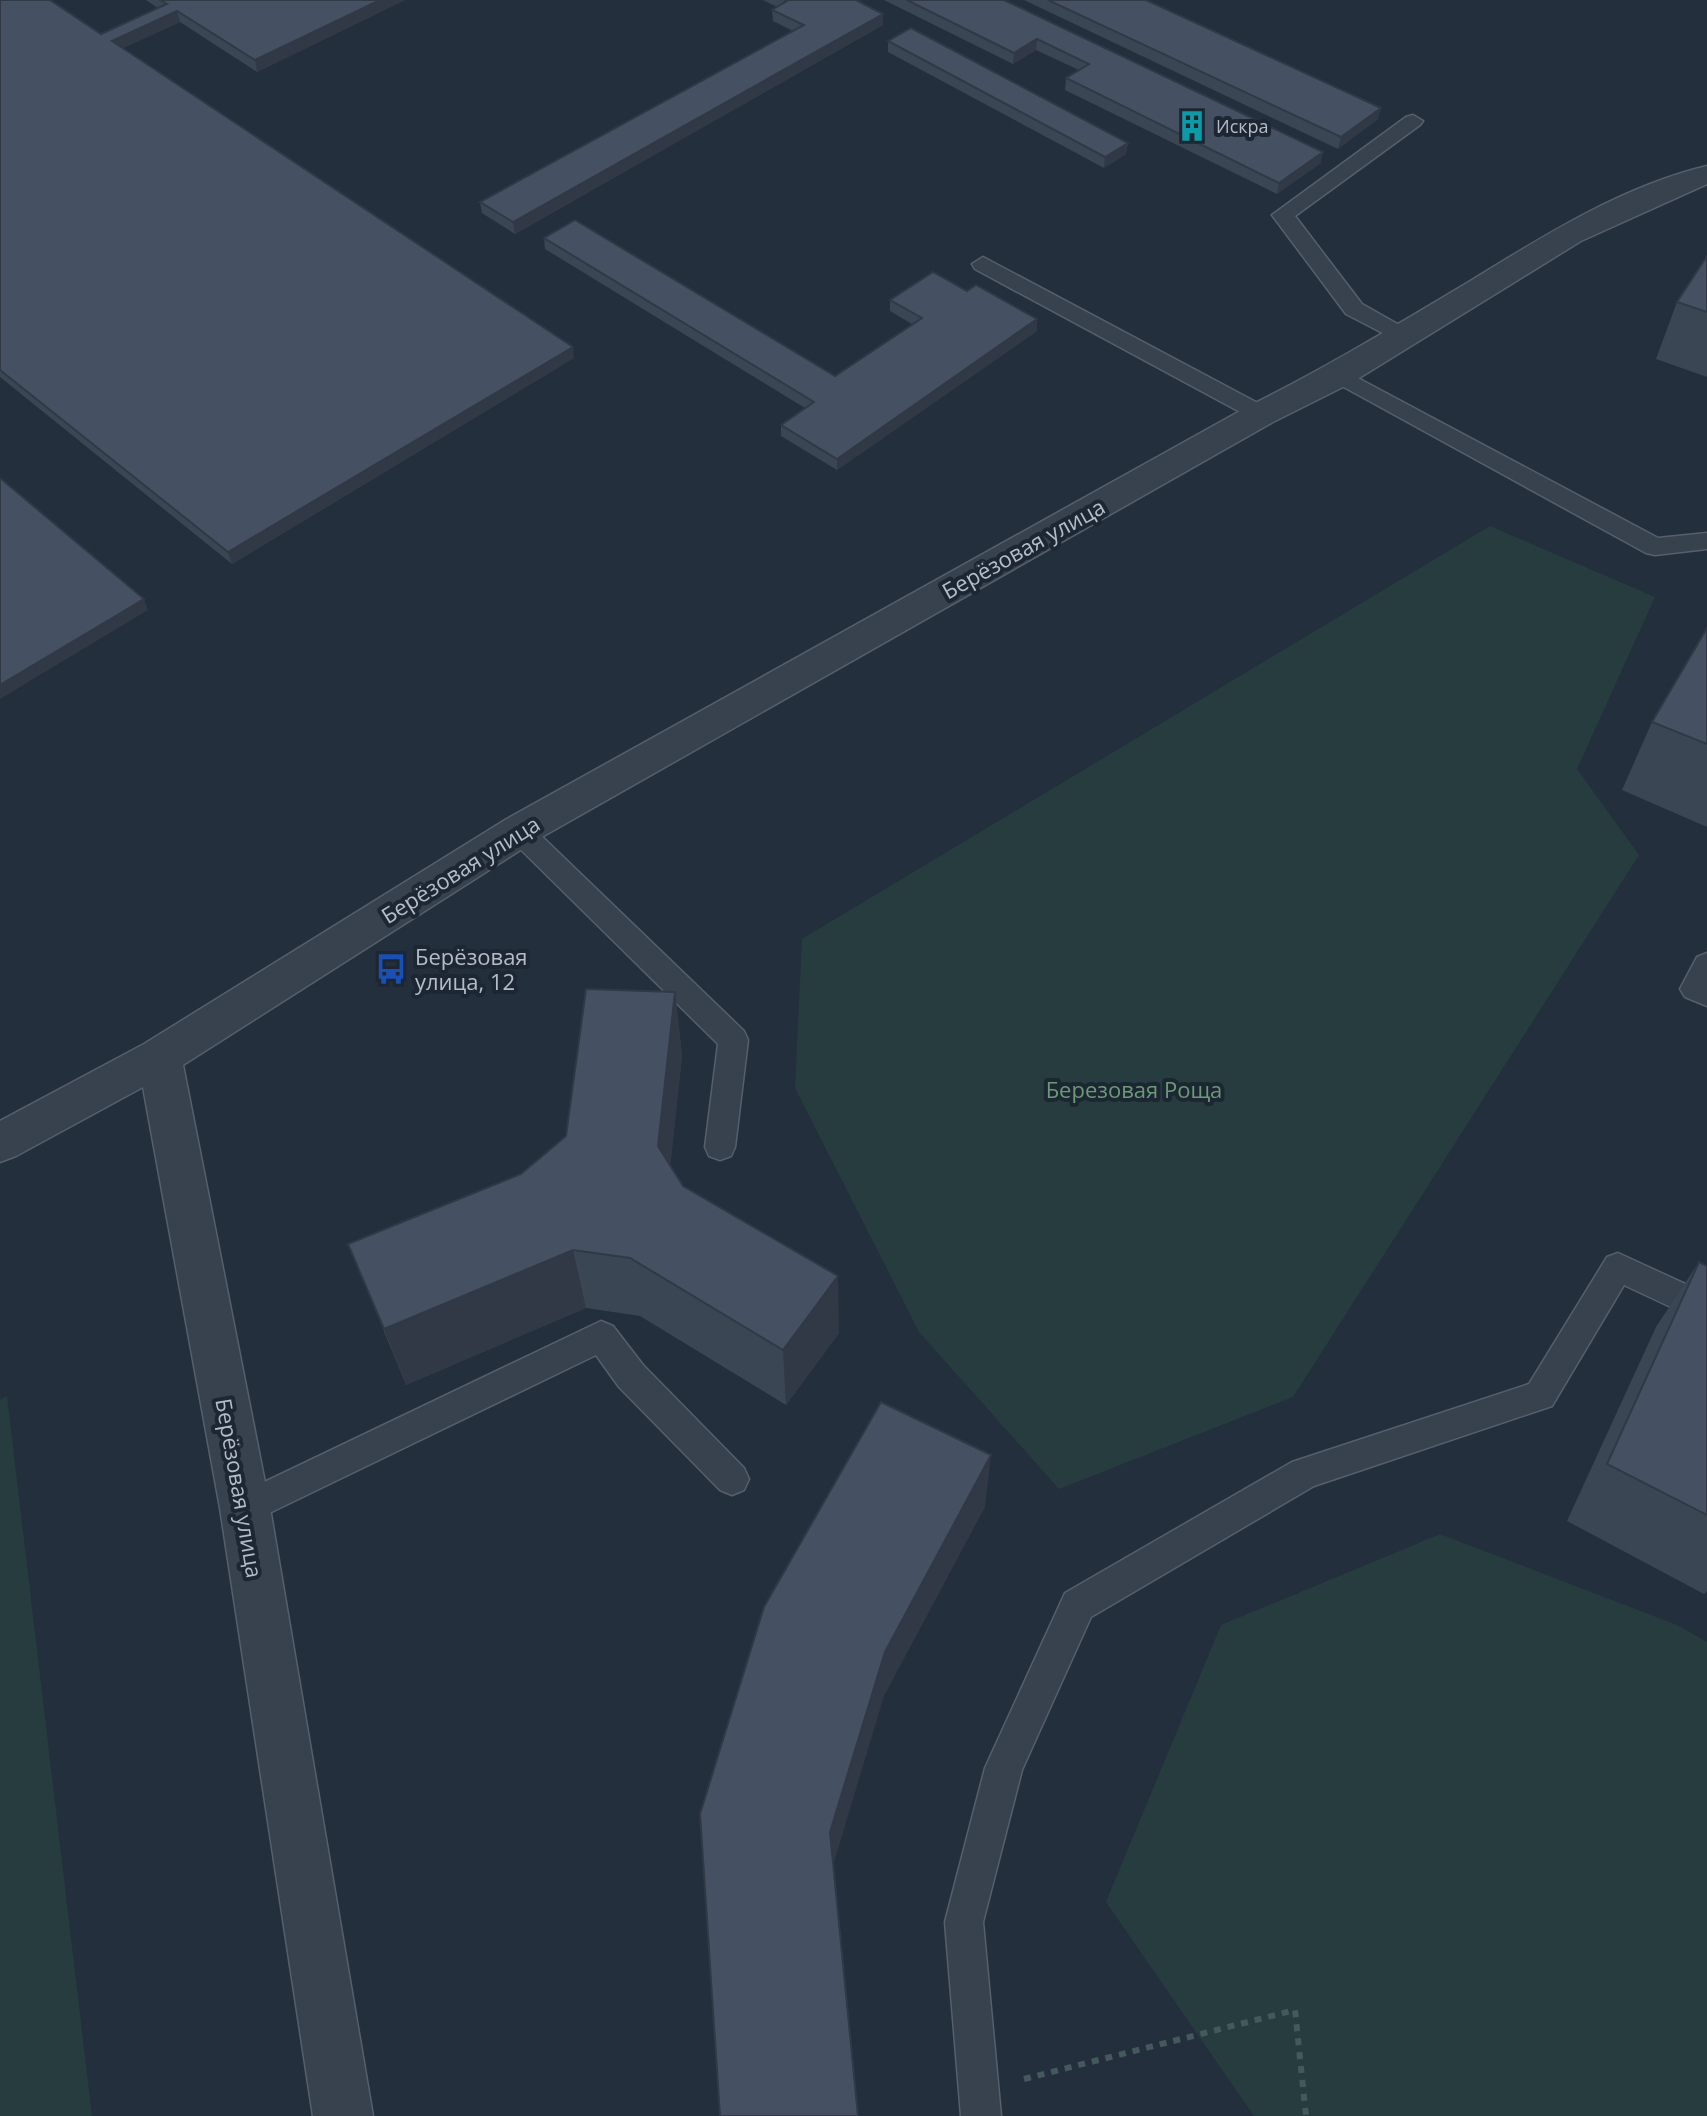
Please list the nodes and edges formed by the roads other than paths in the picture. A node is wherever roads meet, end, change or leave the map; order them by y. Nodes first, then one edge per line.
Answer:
1 (1413, 121) dead end
2 (1707, 175) edge
3 (983, 264) dead end
4 (1400, 335) junction
5 (1339, 375) junction
6 (1261, 414) junction
7 (1707, 541) edge
8 (519, 831) junction
9 (1707, 965) edge
10 (1707, 994) edge
11 (160, 1057) junction
12 (0, 1143) edge
13 (720, 1147) dead end
14 (1707, 1310) edge
15 (732, 1479) dead end
16 (245, 1508) junction
17 (980, 2103) edge
18 (343, 2116) edge

1 - 4 lane
2 - 4 street, Берёзовая улица
3 - 6 lane
4 - 5 street, Берёзовая улица
5 - 6 street, Берёзовая улица
5 - 7 lane
6 - 8 street, Берёзовая улица
8 - 11 street, Берёзовая улица
8 - 13 lane
9 - 10 lane
11 - 12 street
11 - 16 street, Берёзовая улица
14 - 17 lane
15 - 16 lane
16 - 18 street, Берёзовая улица

